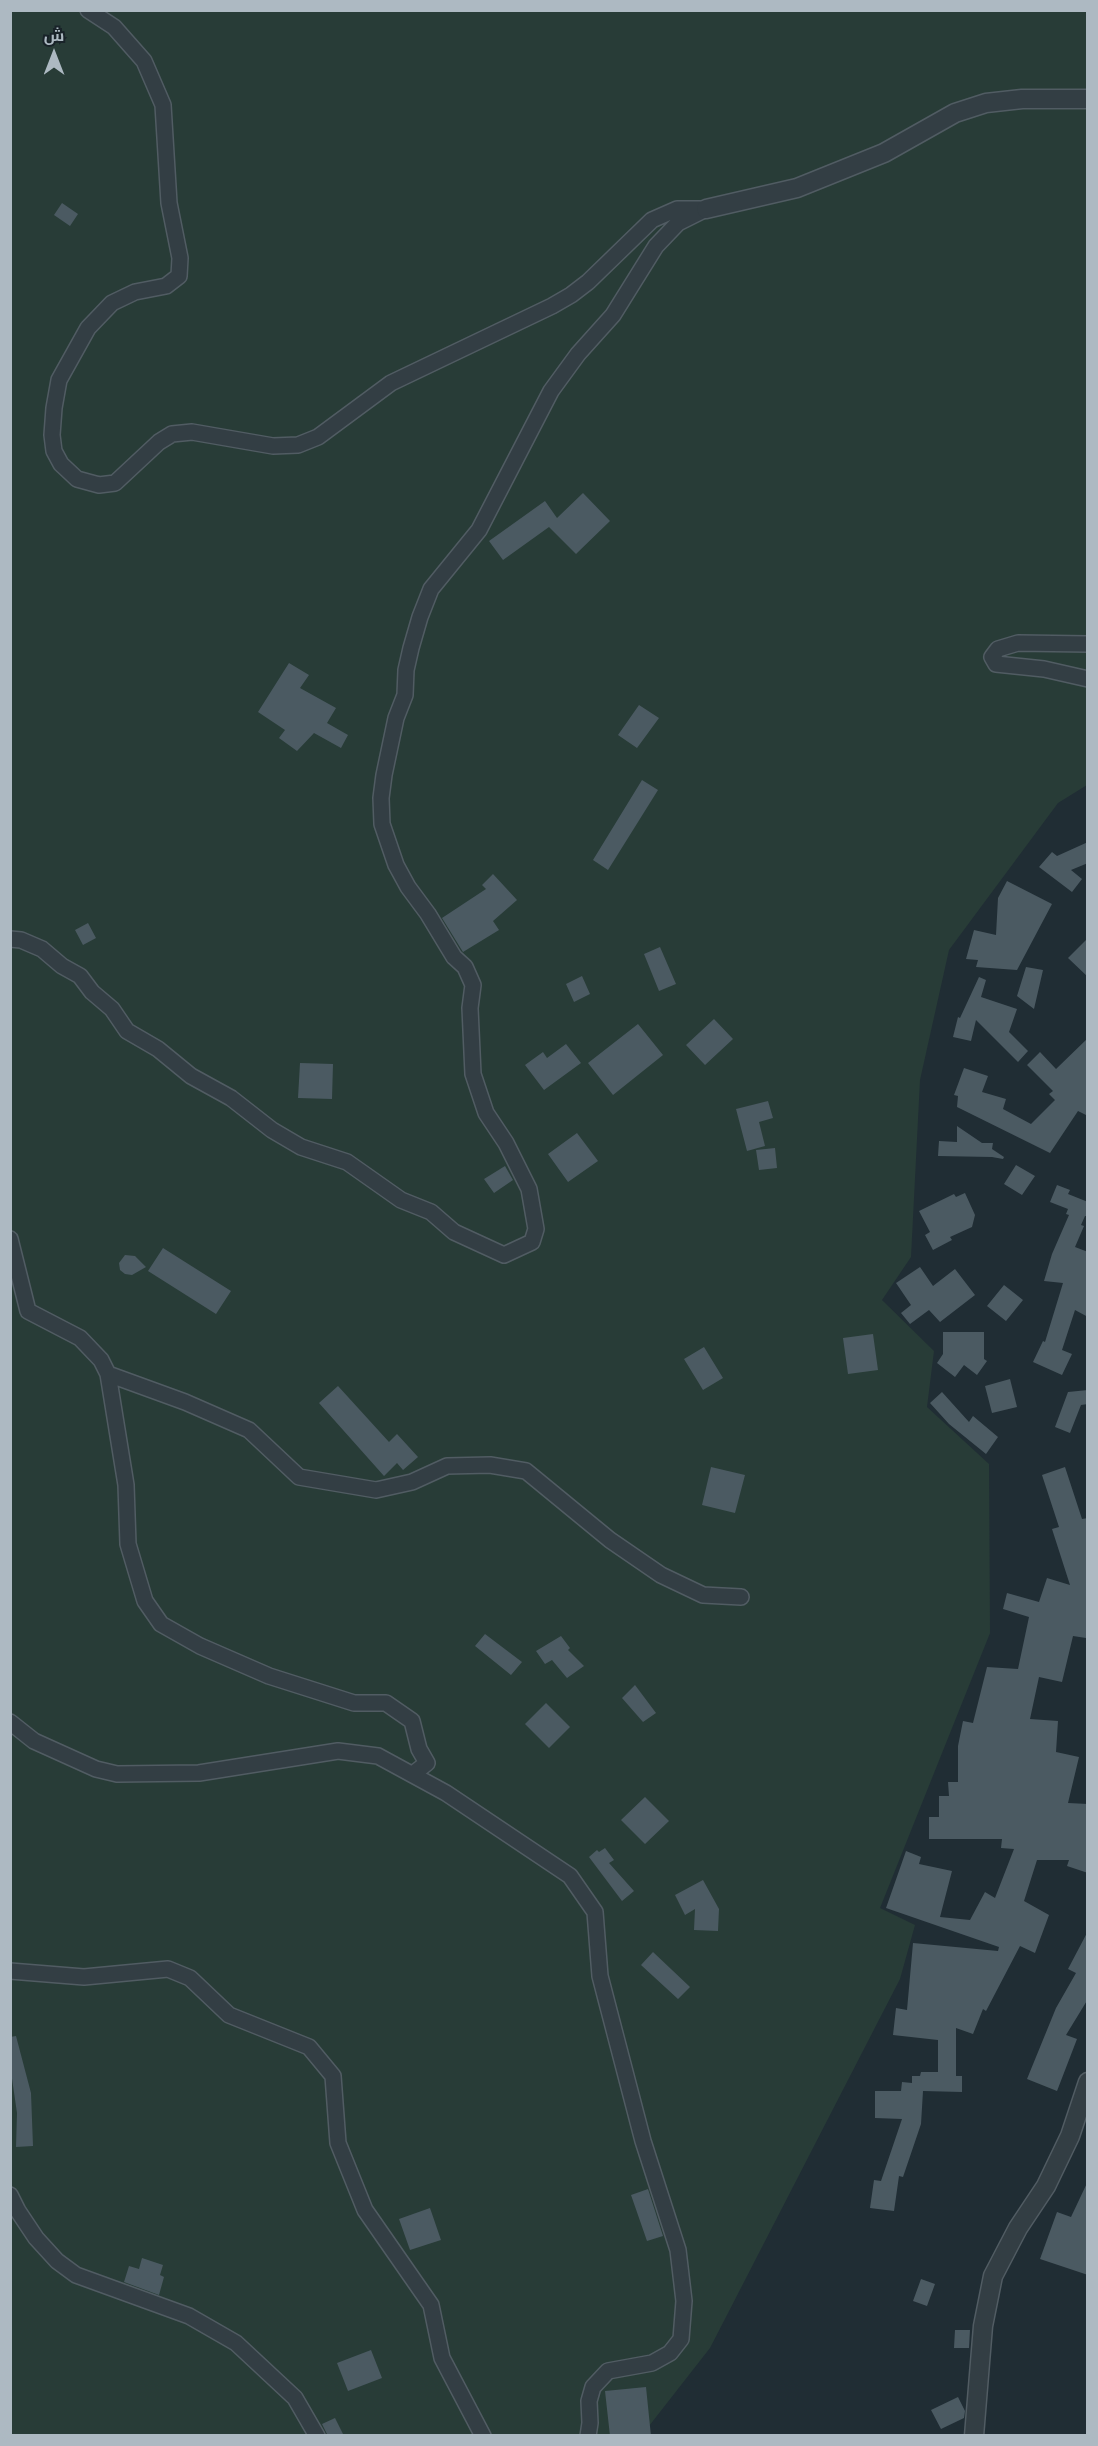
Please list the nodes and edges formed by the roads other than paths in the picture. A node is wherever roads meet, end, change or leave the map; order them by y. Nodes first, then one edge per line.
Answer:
1 (88, 10) edge
2 (1088, 99) edge
3 (706, 209) junction
4 (1088, 644) edge
5 (1088, 679) edge
6 (10, 939) edge
7 (10, 1239) edge
8 (108, 1374) junction
9 (741, 1597) dead end
10 (10, 1722) edge
11 (412, 1774) junction
12 (10, 1971) edge
13 (1088, 2082) edge
14 (10, 2195) edge
15 (317, 2436) edge
16 (483, 2436) edge
17 (588, 2436) edge
18 (974, 2436) edge

1 - 3 street
2 - 3 street
3 - 6 street
4 - 5 street
7 - 8 street
8 - 9 street
8 - 11 street
10 - 11 street
11 - 17 street
12 - 16 street
13 - 18 street
14 - 15 street

